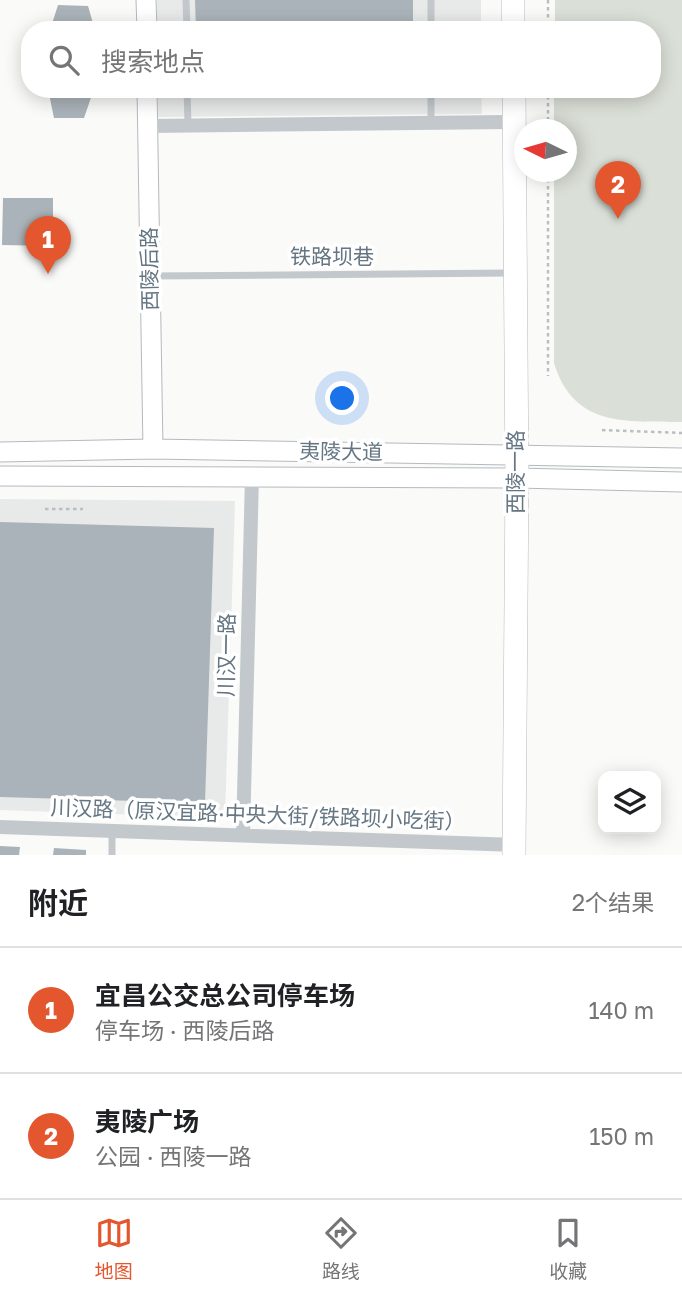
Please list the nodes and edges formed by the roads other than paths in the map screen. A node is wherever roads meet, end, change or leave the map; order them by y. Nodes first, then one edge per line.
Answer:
1 (146, 0) edge
2 (186, 0) edge
3 (431, 0) edge
4 (513, 0) edge
5 (527, 0) edge
6 (147, 21) edge
7 (187, 21) edge
8 (431, 21) edge
9 (513, 21) edge
10 (527, 21) edge
11 (148, 98) edge
12 (187, 98) edge
13 (431, 98) edge
14 (515, 98) edge
15 (525, 98) edge
16 (519, 119) edge
17 (521, 119) edge
18 (431, 124) junction
19 (188, 125) junction
20 (148, 126) junction
21 (514, 126) edge
22 (517, 182) edge
23 (527, 182) edge
24 (513, 273) junction
25 (150, 276) junction
26 (153, 449) junction
27 (0, 452) edge
28 (682, 458) edge
29 (523, 467) junction
30 (0, 476) edge
31 (252, 476) junction
32 (682, 482) edge
33 (0, 827) edge
34 (112, 831) junction
35 (243, 835) junction
36 (518, 852) edge
37 (112, 855) edge

1 - 6 main road
2 - 7 lane
3 - 8 lane
4 - 9 main road
5 - 10 main road
11 - 20 main road, 西陵后路
12 - 19 lane
13 - 18 lane
14 - 16 main road, 西陵一路
15 - 17 main road, 西陵一路
18 - 19 street
18 - 21 street
19 - 20 street
20 - 25 main road, 西陵后路
22 - 24 main road, 西陵一路
23 - 29 main road, 西陵一路
24 - 25 lane, 铁路坝巷
24 - 29 main road, 西陵一路
25 - 26 main road, 西陵后路
26 - 27 main road, 夷陵大道
26 - 29 main road, 夷陵大道
28 - 29 main road, 夷陵大道
29 - 31 main road, 夷陵大道
29 - 32 main road, 夷陵大道
29 - 36 main road, 西陵一路
30 - 31 main road, 夷陵大道
31 - 35 street, 川汉一路
33 - 34 street, 川汉路（原汉宜路·中央大街/铁路坝小吃街）
34 - 35 street, 川汉路（原汉宜路·中央大街/铁路坝小吃街）
34 - 37 lane
35 - 36 street, 川汉路（原汉宜路·中央大街/铁路坝小吃街）

